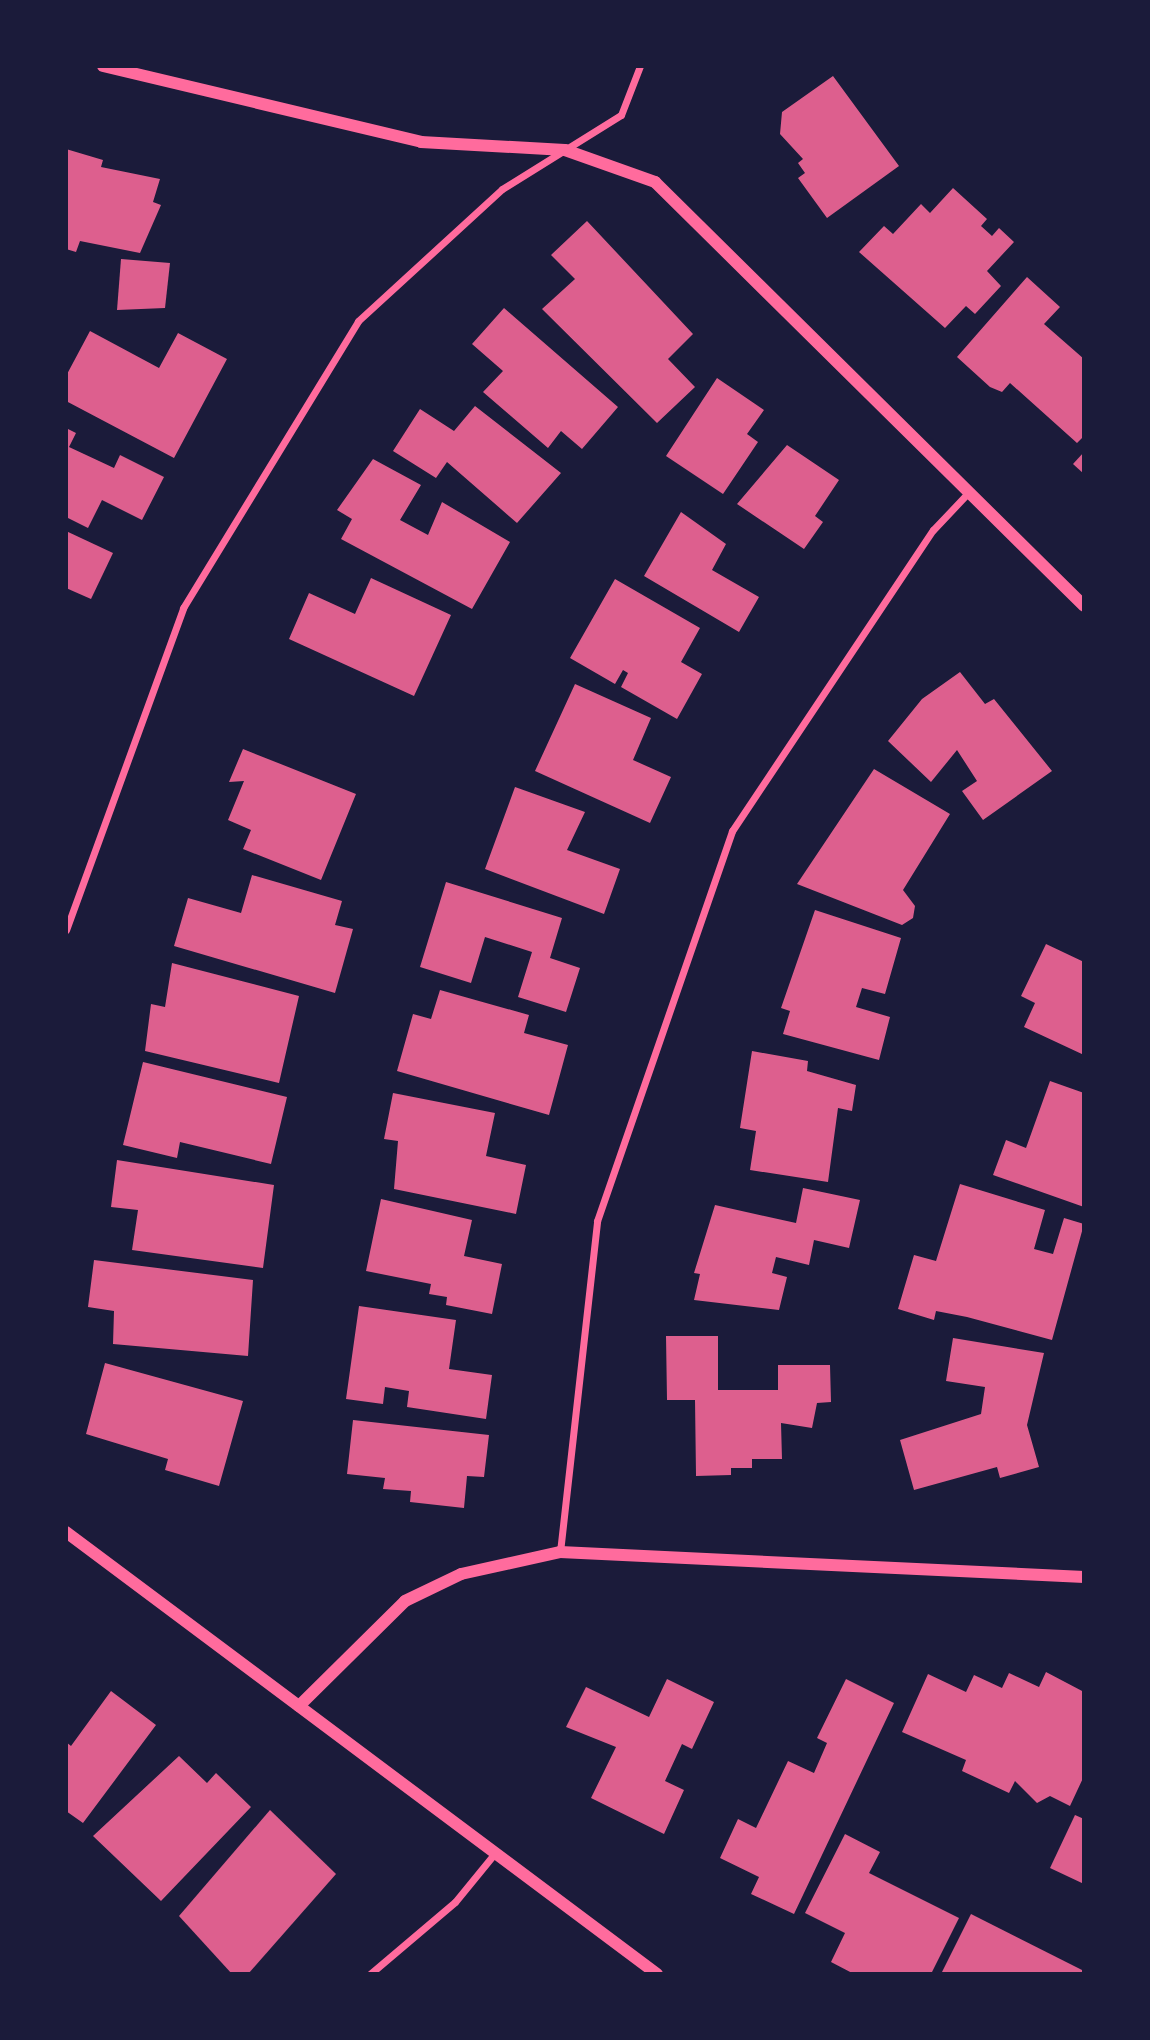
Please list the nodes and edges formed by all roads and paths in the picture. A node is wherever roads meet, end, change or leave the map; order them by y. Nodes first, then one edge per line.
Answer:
1 (103, 66) edge
2 (640, 66) edge
3 (565, 150) junction
4 (967, 494) junction
5 (1083, 606) edge
6 (66, 930) edge
7 (66, 1532) edge
8 (560, 1552) junction
9 (1083, 1577) edge
10 (299, 1706) junction
11 (495, 1853) junction
12 (370, 1973) edge
13 (657, 1973) edge

1 - 3 street
2 - 3 street
3 - 4 street
3 - 6 street
4 - 5 street
4 - 8 street
7 - 10 street
8 - 9 street
8 - 10 street
10 - 11 street
11 - 12 street
11 - 13 street

